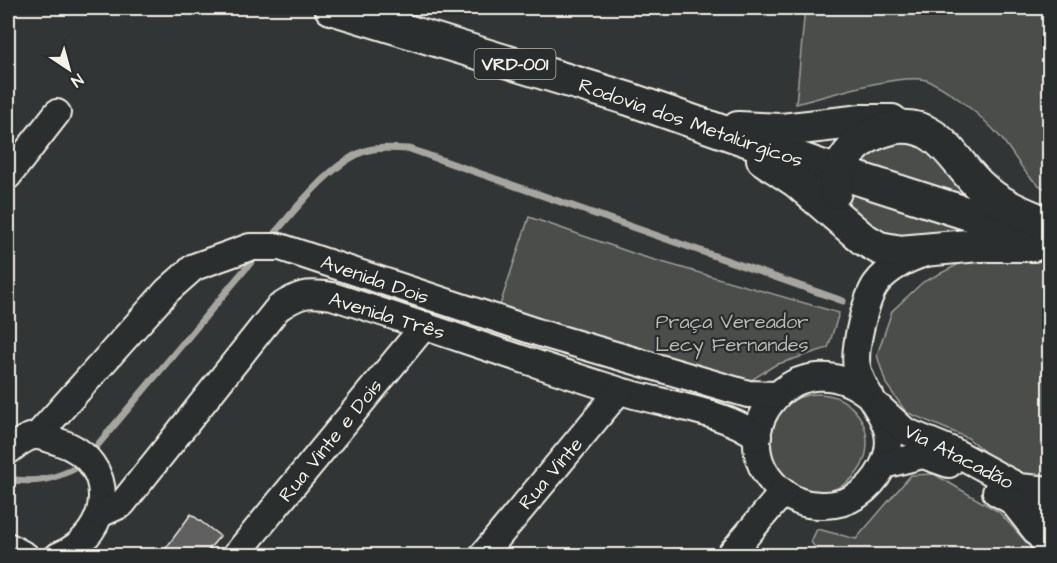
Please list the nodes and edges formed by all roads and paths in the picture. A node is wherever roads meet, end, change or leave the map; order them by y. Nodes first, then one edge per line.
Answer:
1 (331, 8) edge
2 (57, 113) dead end
3 (699, 125) junction
4 (914, 127) junction
5 (838, 172) junction
6 (8, 176) edge
7 (1050, 225) edge
8 (849, 227) junction
9 (1050, 240) edge
10 (944, 248) junction
11 (1050, 248) edge
12 (875, 286) junction
13 (424, 325) junction
14 (860, 333) junction
15 (815, 376) junction
16 (618, 391) junction
17 (777, 395) junction
18 (874, 400) junction
19 (37, 436) junction
20 (758, 437) junction
21 (9, 447) edge
22 (884, 465) junction
23 (1050, 490) edge
24 (783, 492) junction
25 (1012, 501) junction
26 (1050, 512) edge
27 (100, 514) junction
28 (8, 546) edge
29 (1050, 549) edge
30 (26, 555) edge
31 (58, 555) edge
32 (235, 555) edge
33 (482, 555) edge
34 (729, 555) edge

1 - 3 main road, Rodovia dos Metalúrgicos / VRD-001
2 - 6 street
3 - 4 main road
3 - 5 main road, Rodovia dos Metalúrgicos
3 - 8 main road
4 - 5 main road
4 - 7 main road
5 - 8 main road
5 - 9 main road, Rodovia dos Metalúrgicos
8 - 10 main road
8 - 12 street
10 - 11 main road
10 - 12 street
12 - 14 street
13 - 16 street, Avenida Três
13 - 27 street, Avenida Três
13 - 32 street, Rua Vinte e Dois
14 - 15 street
14 - 18 street
15 - 17 street
15 - 18 street
16 - 20 street, Avenida Três
16 - 33 street, Rua Vinte
17 - 19 street, Avenida Dois
17 - 20 street
18 - 22 street
18 - 23 street, Via Atacadão
19 - 21 street
19 - 27 street
20 - 24 street
22 - 24 street
22 - 25 street, Via Atacadão
24 - 34 street
25 - 26 street, Via Atacadão
25 - 29 street, Via Atacadão
27 - 31 street
28 - 30 street

